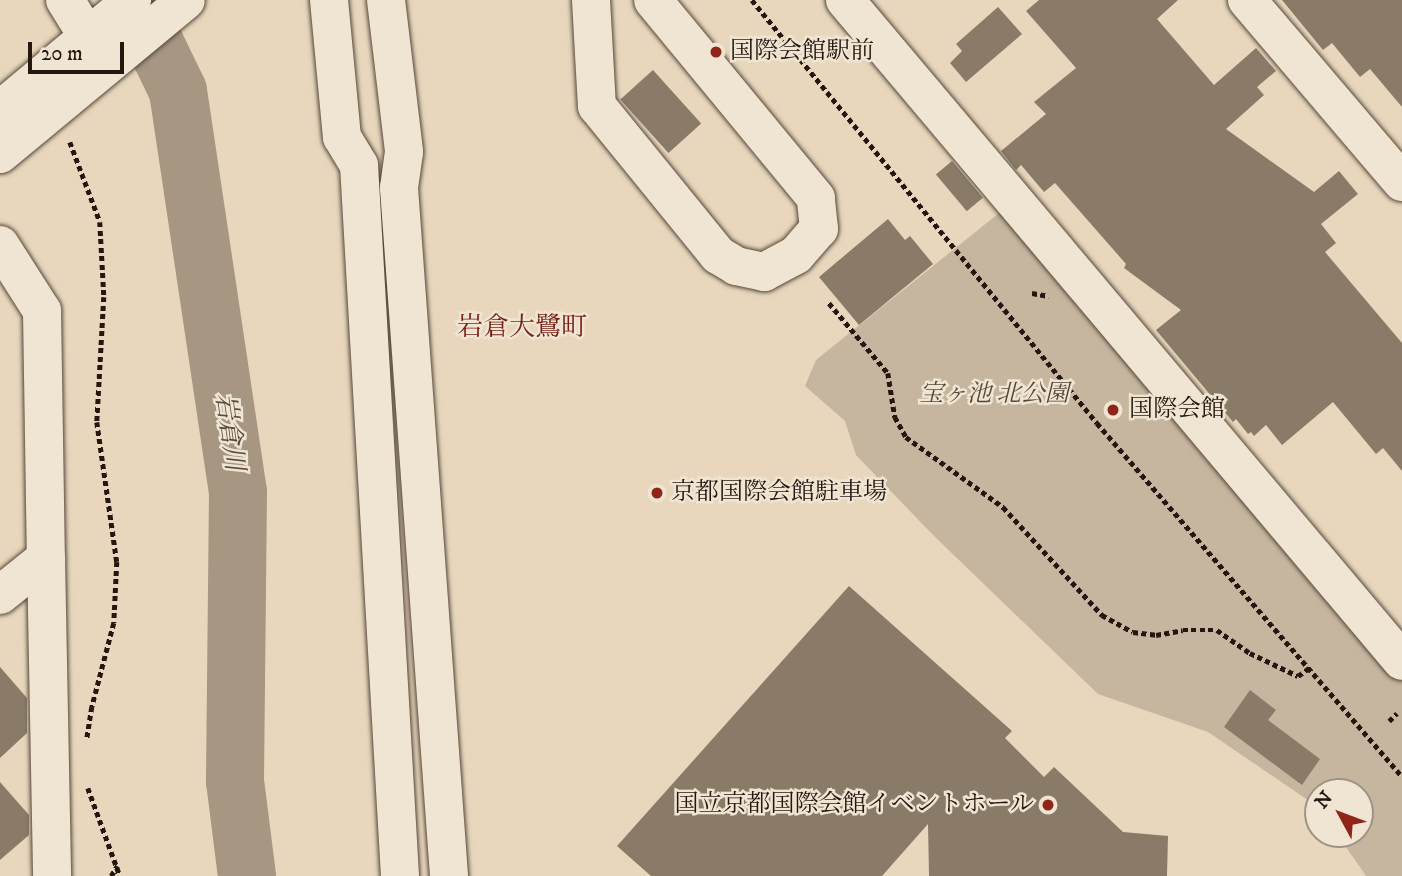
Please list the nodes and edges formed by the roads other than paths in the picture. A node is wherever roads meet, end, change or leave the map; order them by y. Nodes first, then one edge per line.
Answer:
1 (65, 0) edge
2 (132, 0) edge
3 (328, 0) edge
4 (386, 0) edge
5 (591, 0) edge
6 (653, 0) edge
7 (845, 0) edge
8 (1247, 0) edge
9 (182, 3) edge
10 (100, 42) junction
11 (0, 110) edge
12 (0, 154) edge
13 (1402, 182) edge
14 (0, 245) edge
15 (46, 558) junction
16 (0, 595) edge
17 (1402, 661) edge
18 (52, 876) edge
19 (400, 876) edge
20 (449, 876) edge

1 - 10 street
2 - 10 street
3 - 19 street
4 - 20 street
5 - 6 street
7 - 17 street
8 - 13 street
9 - 10 street
10 - 11 street
10 - 12 street
14 - 15 street
15 - 16 street
15 - 18 street

